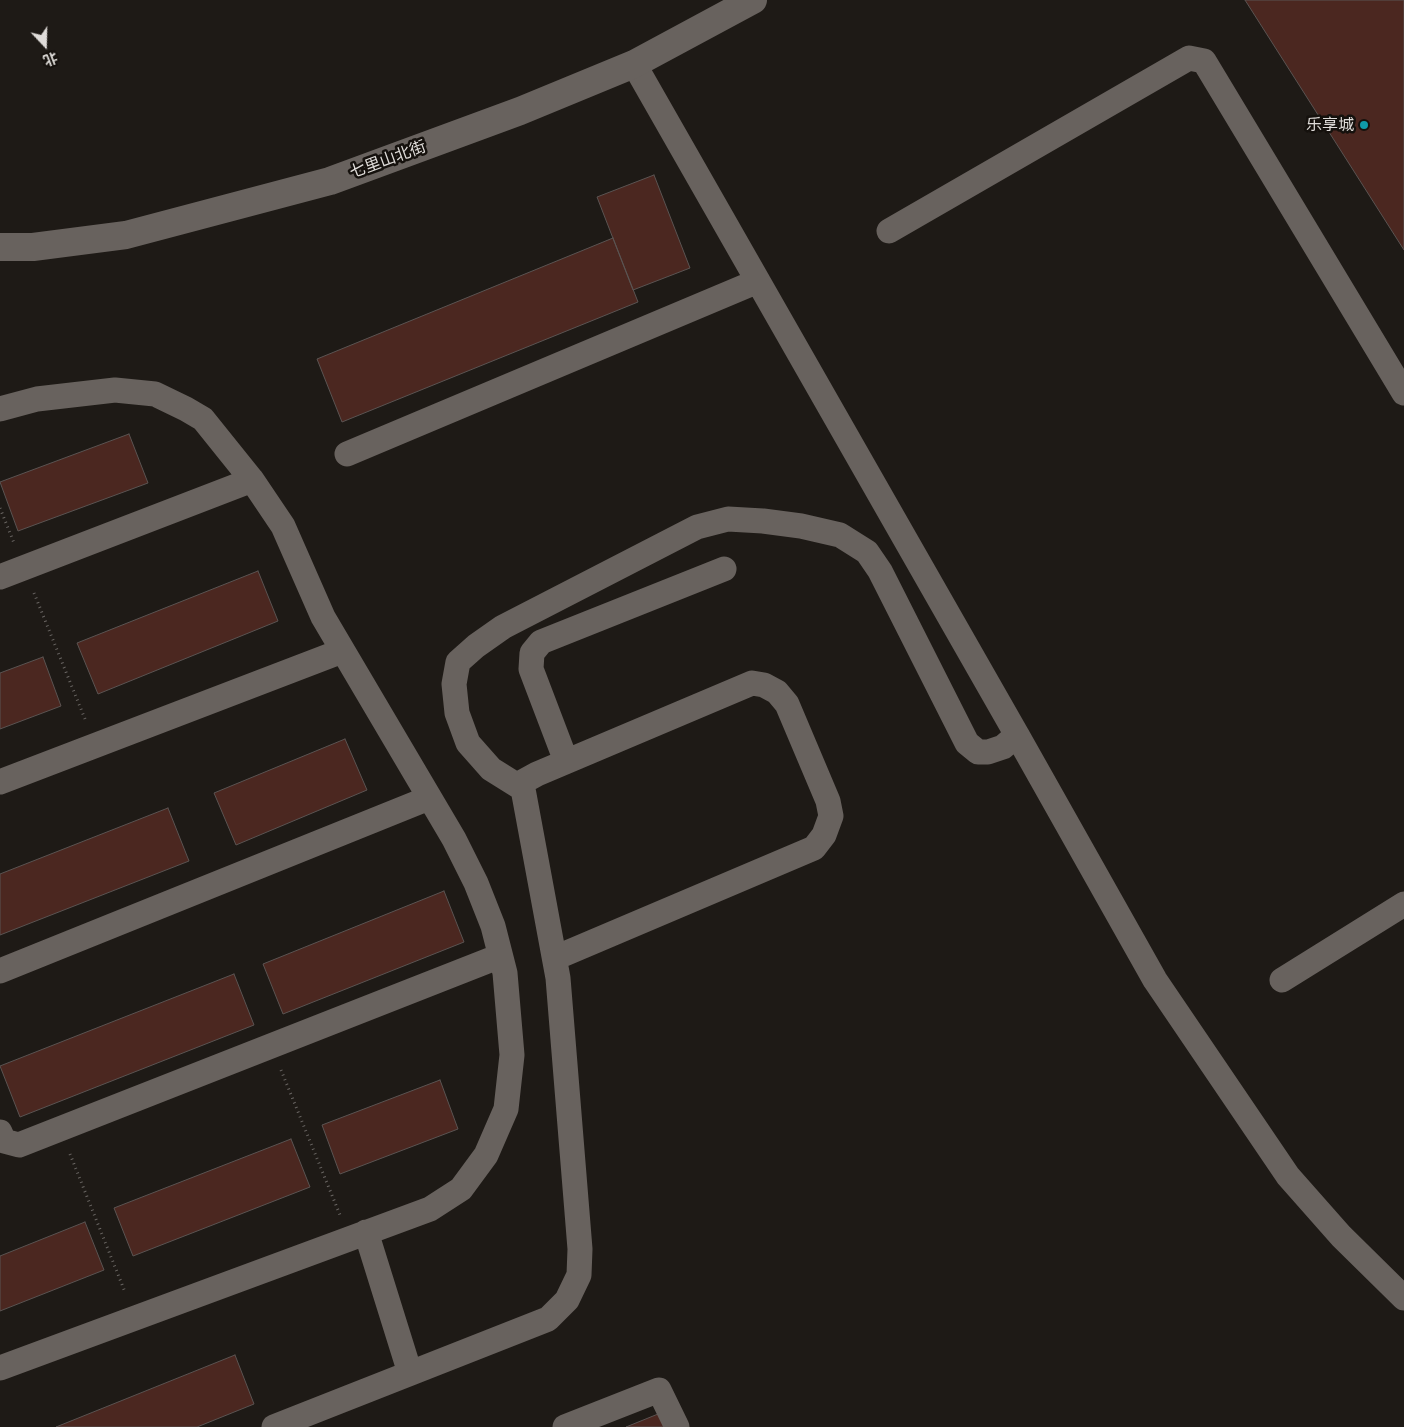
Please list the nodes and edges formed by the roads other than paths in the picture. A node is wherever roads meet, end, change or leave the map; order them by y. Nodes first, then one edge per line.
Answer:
1 (753, 0) edge
2 (634, 64) junction
3 (889, 231) dead end
4 (0, 248) edge
5 (758, 281) junction
6 (1404, 393) edge
7 (0, 409) edge
8 (347, 454) dead end
9 (252, 480) junction
10 (724, 569) dead end
11 (0, 577) edge
12 (342, 651) junction
13 (1017, 735) junction
14 (566, 761) junction
15 (0, 782) edge
16 (516, 785) junction
17 (429, 798) junction
18 (1404, 904) edge
19 (500, 956) junction
20 (555, 958) junction
21 (0, 971) edge
22 (1282, 980) dead end
23 (0, 1132) edge
24 (358, 1235) junction
25 (1404, 1298) edge
26 (0, 1368) edge
27 (410, 1374) junction
28 (274, 1427) edge
29 (564, 1427) edge
30 (677, 1427) edge

1 - 2 street, 七里山北街
2 - 4 street, 七里山北街
2 - 5 street
3 - 6 street
5 - 8 street
5 - 13 street
7 - 9 street
9 - 11 street
9 - 12 street
10 - 14 street
12 - 15 street
12 - 17 street
13 - 16 street
13 - 25 street
14 - 16 street
14 - 20 street
16 - 20 street
17 - 19 street
17 - 21 street
18 - 22 street
19 - 23 street
19 - 24 street
20 - 27 street
24 - 26 street
24 - 27 street
27 - 28 street
29 - 30 street

